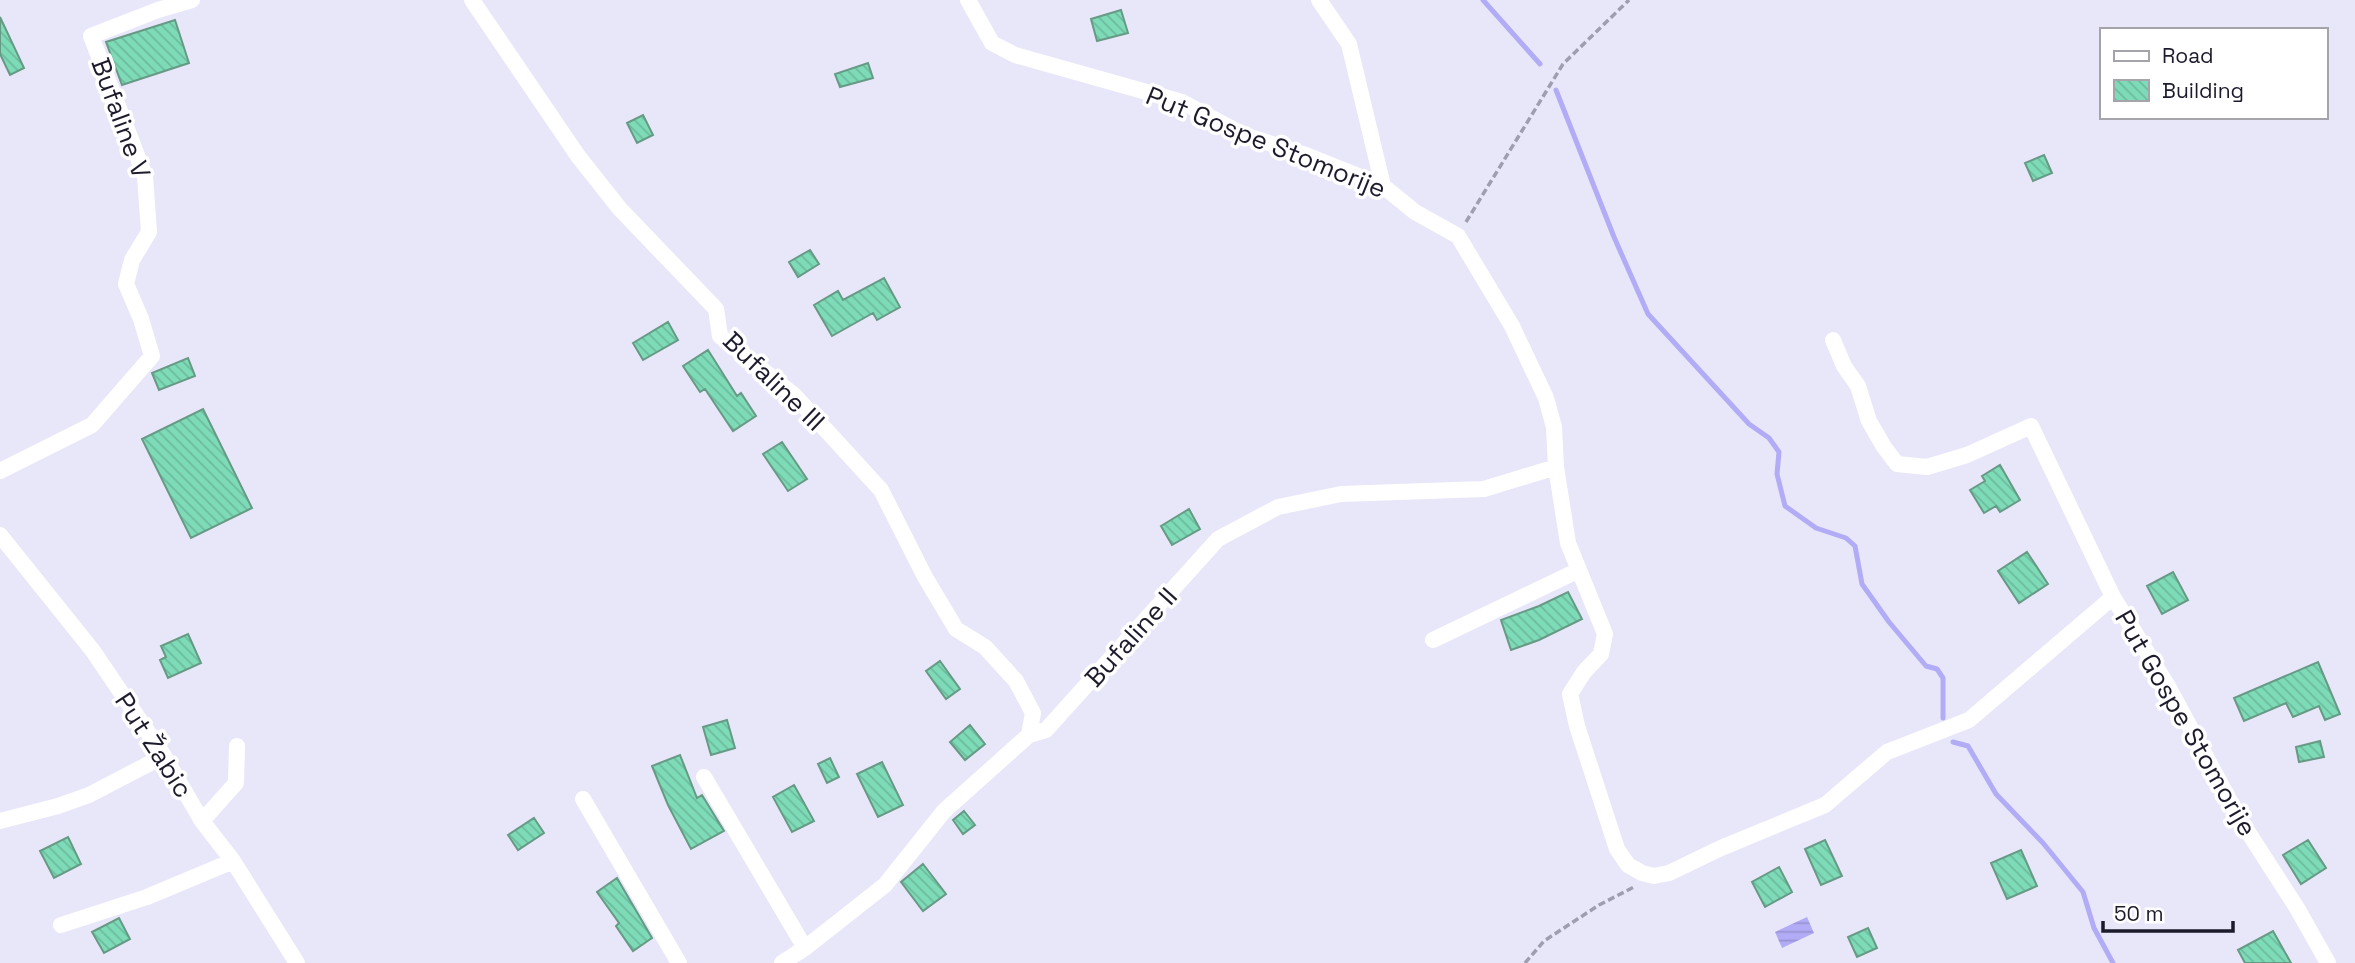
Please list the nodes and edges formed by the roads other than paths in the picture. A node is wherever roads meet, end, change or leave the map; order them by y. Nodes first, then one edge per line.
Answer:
1 (192, 0) edge
2 (472, 0) edge
3 (968, 0) edge
4 (1319, 0) edge
5 (1383, 186) junction
6 (1833, 340) dead end
7 (1556, 467) junction
8 (0, 471) edge
9 (0, 536) edge
10 (1579, 570) junction
11 (2113, 597) junction
12 (1433, 640) dead end
13 (1029, 735) junction
14 (237, 746) dead end
15 (164, 757) junction
16 (704, 777) dead end
17 (583, 799) dead end
18 (0, 821) edge
19 (202, 821) junction
20 (233, 861) junction
21 (61, 925) dead end
22 (805, 948) junction
23 (297, 963) edge
24 (679, 963) edge
25 (782, 963) edge
26 (2328, 963) edge

1 - 8 street, Bufaline V
2 - 13 street, Bufaline III
3 - 5 street, Put Gospe Stomorije
4 - 5 street
5 - 7 street, Put Gospe Stomorije
6 - 11 street
7 - 10 street, Put Gospe Stomorije
7 - 13 street, Bufaline II
9 - 15 street, Put Žabic
10 - 11 street, Put Gospe Stomorije
10 - 12 street
11 - 26 street, Put Gospe Stomorije
13 - 22 street, Bufaline II
14 - 19 street
15 - 18 street
15 - 19 street, Put Žabic
16 - 22 street
17 - 24 street
19 - 20 street, Put Žabic
20 - 21 street
20 - 23 street, Put Žabic
22 - 25 street, Bufaline II

